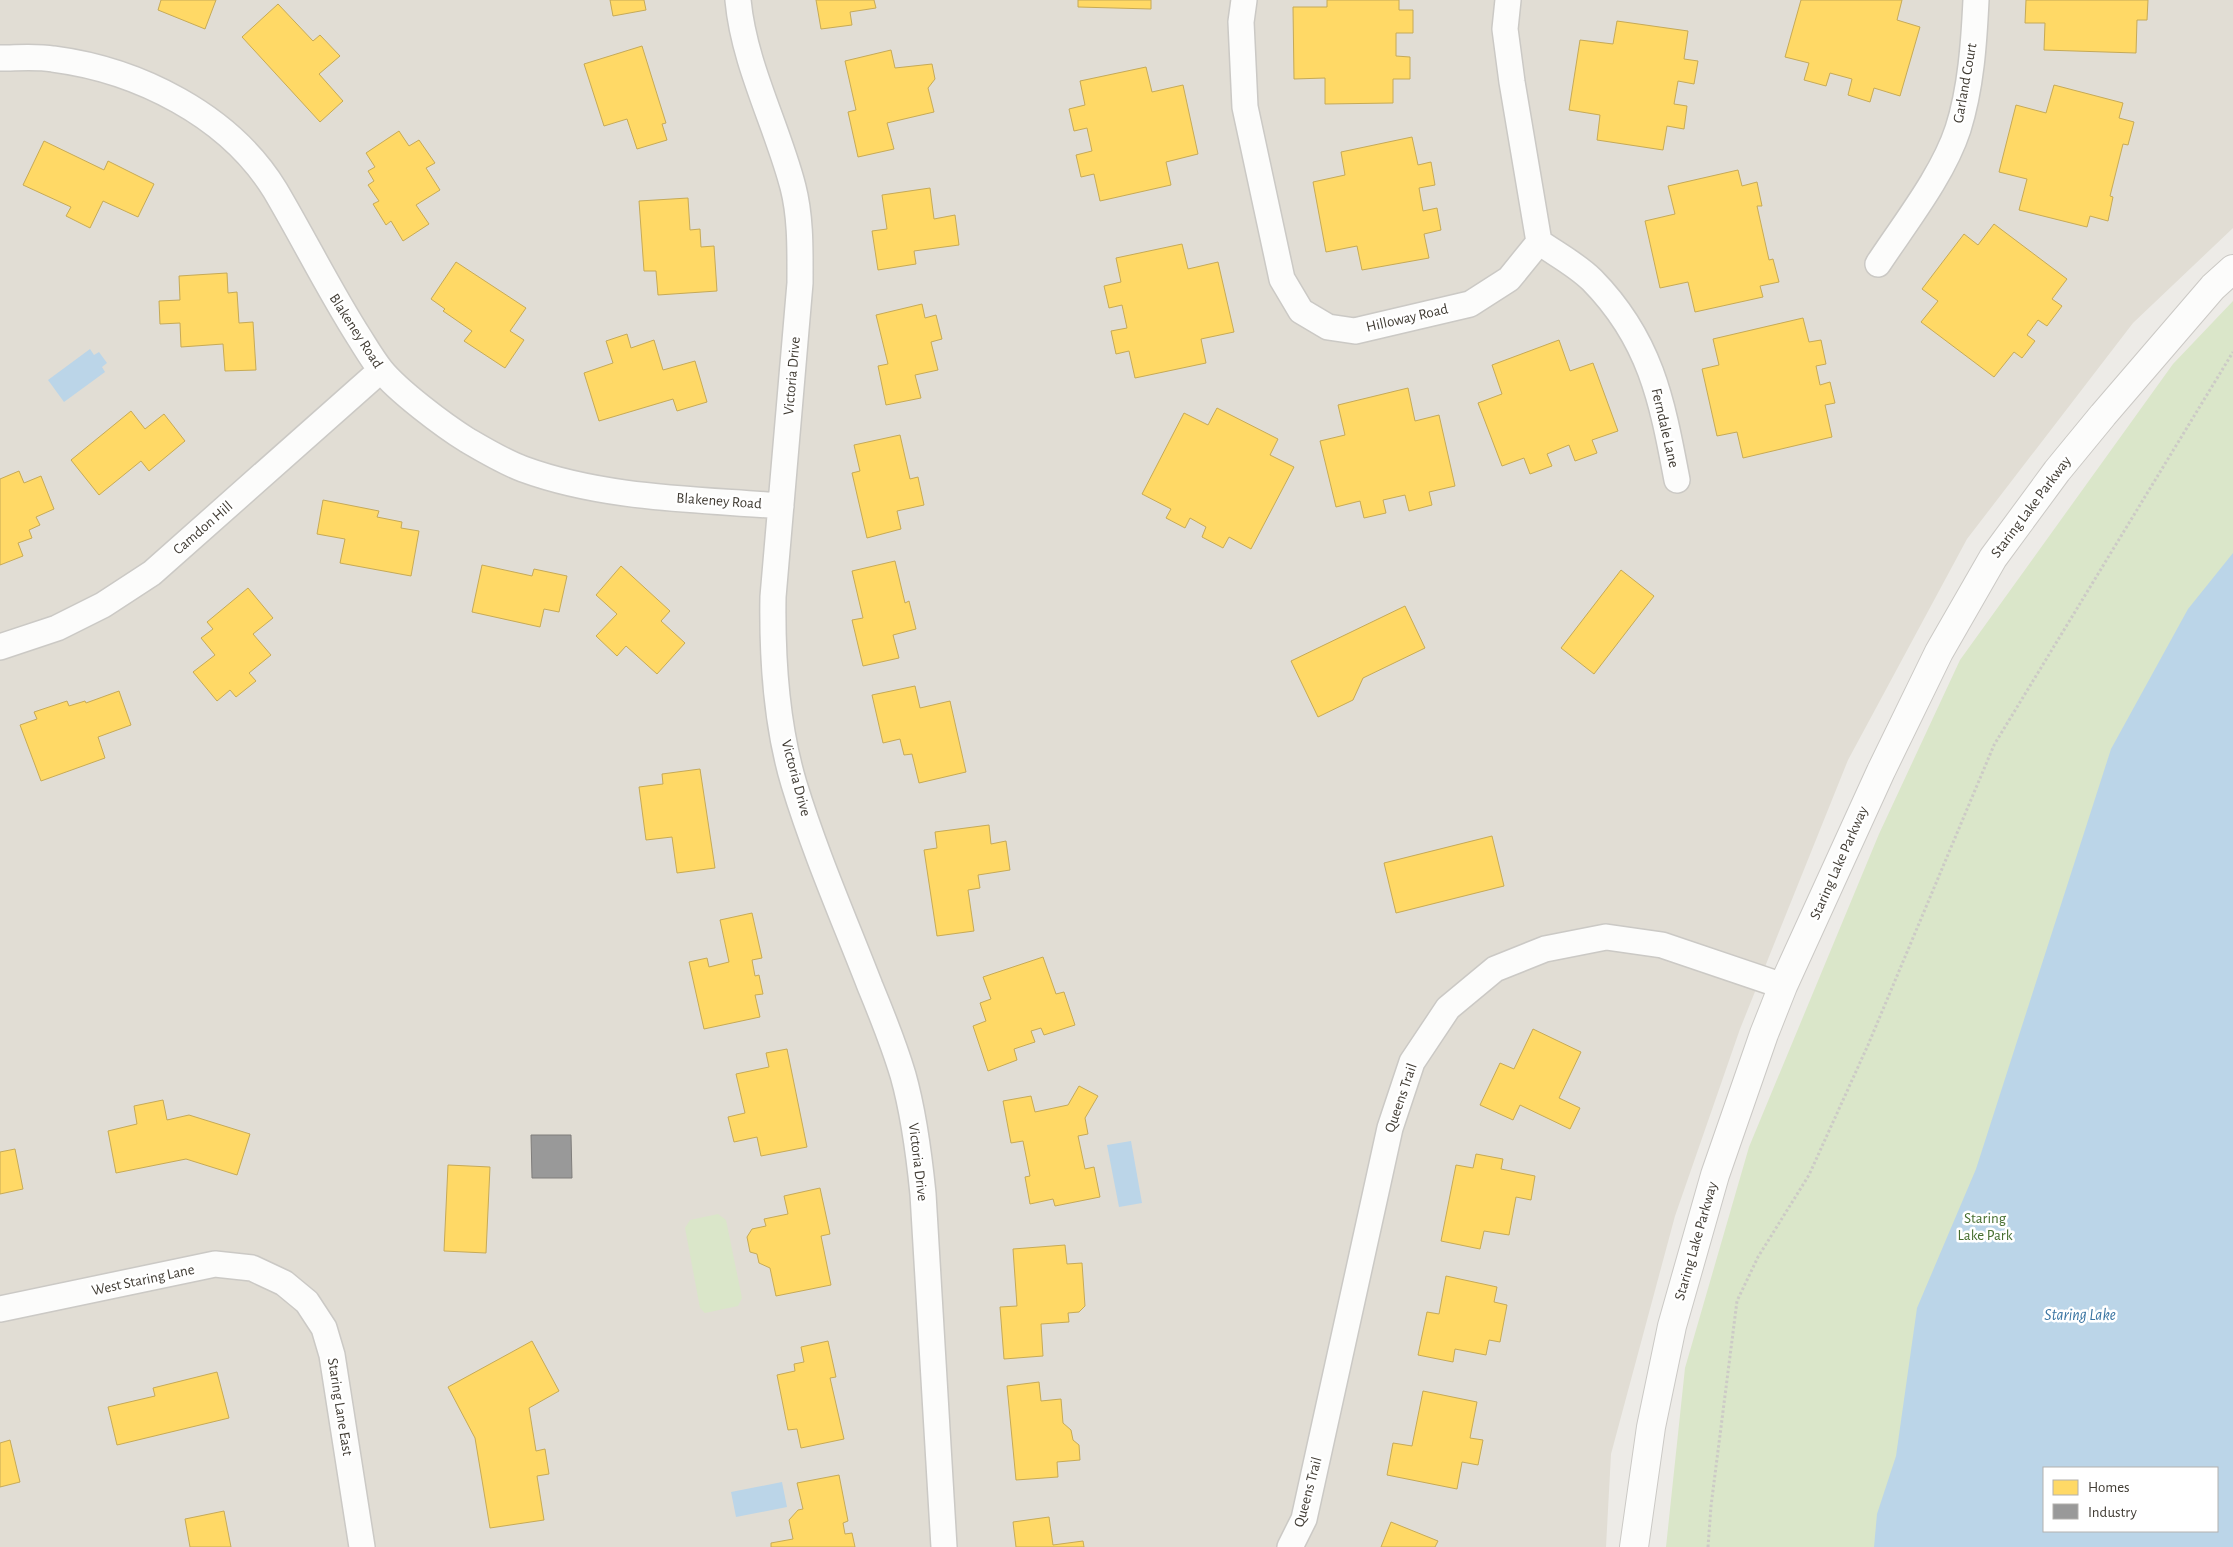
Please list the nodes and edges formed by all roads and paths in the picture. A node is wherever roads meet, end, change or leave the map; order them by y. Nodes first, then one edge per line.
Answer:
1 (738, 0) edge
2 (1244, 0) edge
3 (1508, 0) edge
4 (1976, 0) edge
5 (0, 58) edge
6 (1539, 242) junction
7 (1878, 264) dead end
8 (2233, 269) edge
9 (2233, 352) edge
10 (381, 370) junction
11 (1677, 480) dead end
12 (781, 506) junction
13 (0, 647) edge
14 (1783, 986) junction
15 (284, 1282) joint
16 (0, 1309) edge
17 (362, 1547) edge
18 (944, 1547) edge
19 (1290, 1547) edge
20 (1634, 1547) edge
21 (1708, 1547) edge

1 - 12 street, Victoria Drive
2 - 6 street, Hilloway Road
3 - 6 street
4 - 7 street, Garland Court
5 - 10 street, Blakeney Road
6 - 11 street, Ferndale Lane
8 - 14 street, Staring Lake Parkway
9 - 21 path
10 - 12 street, Blakeney Road
10 - 13 street, Camdon Hill
12 - 18 street, Victoria Drive
14 - 19 street, Queens Trail
14 - 20 street, Staring Lake Parkway
15 - 16 street, West Staring Lane
15 - 17 street, Staring Lane East

